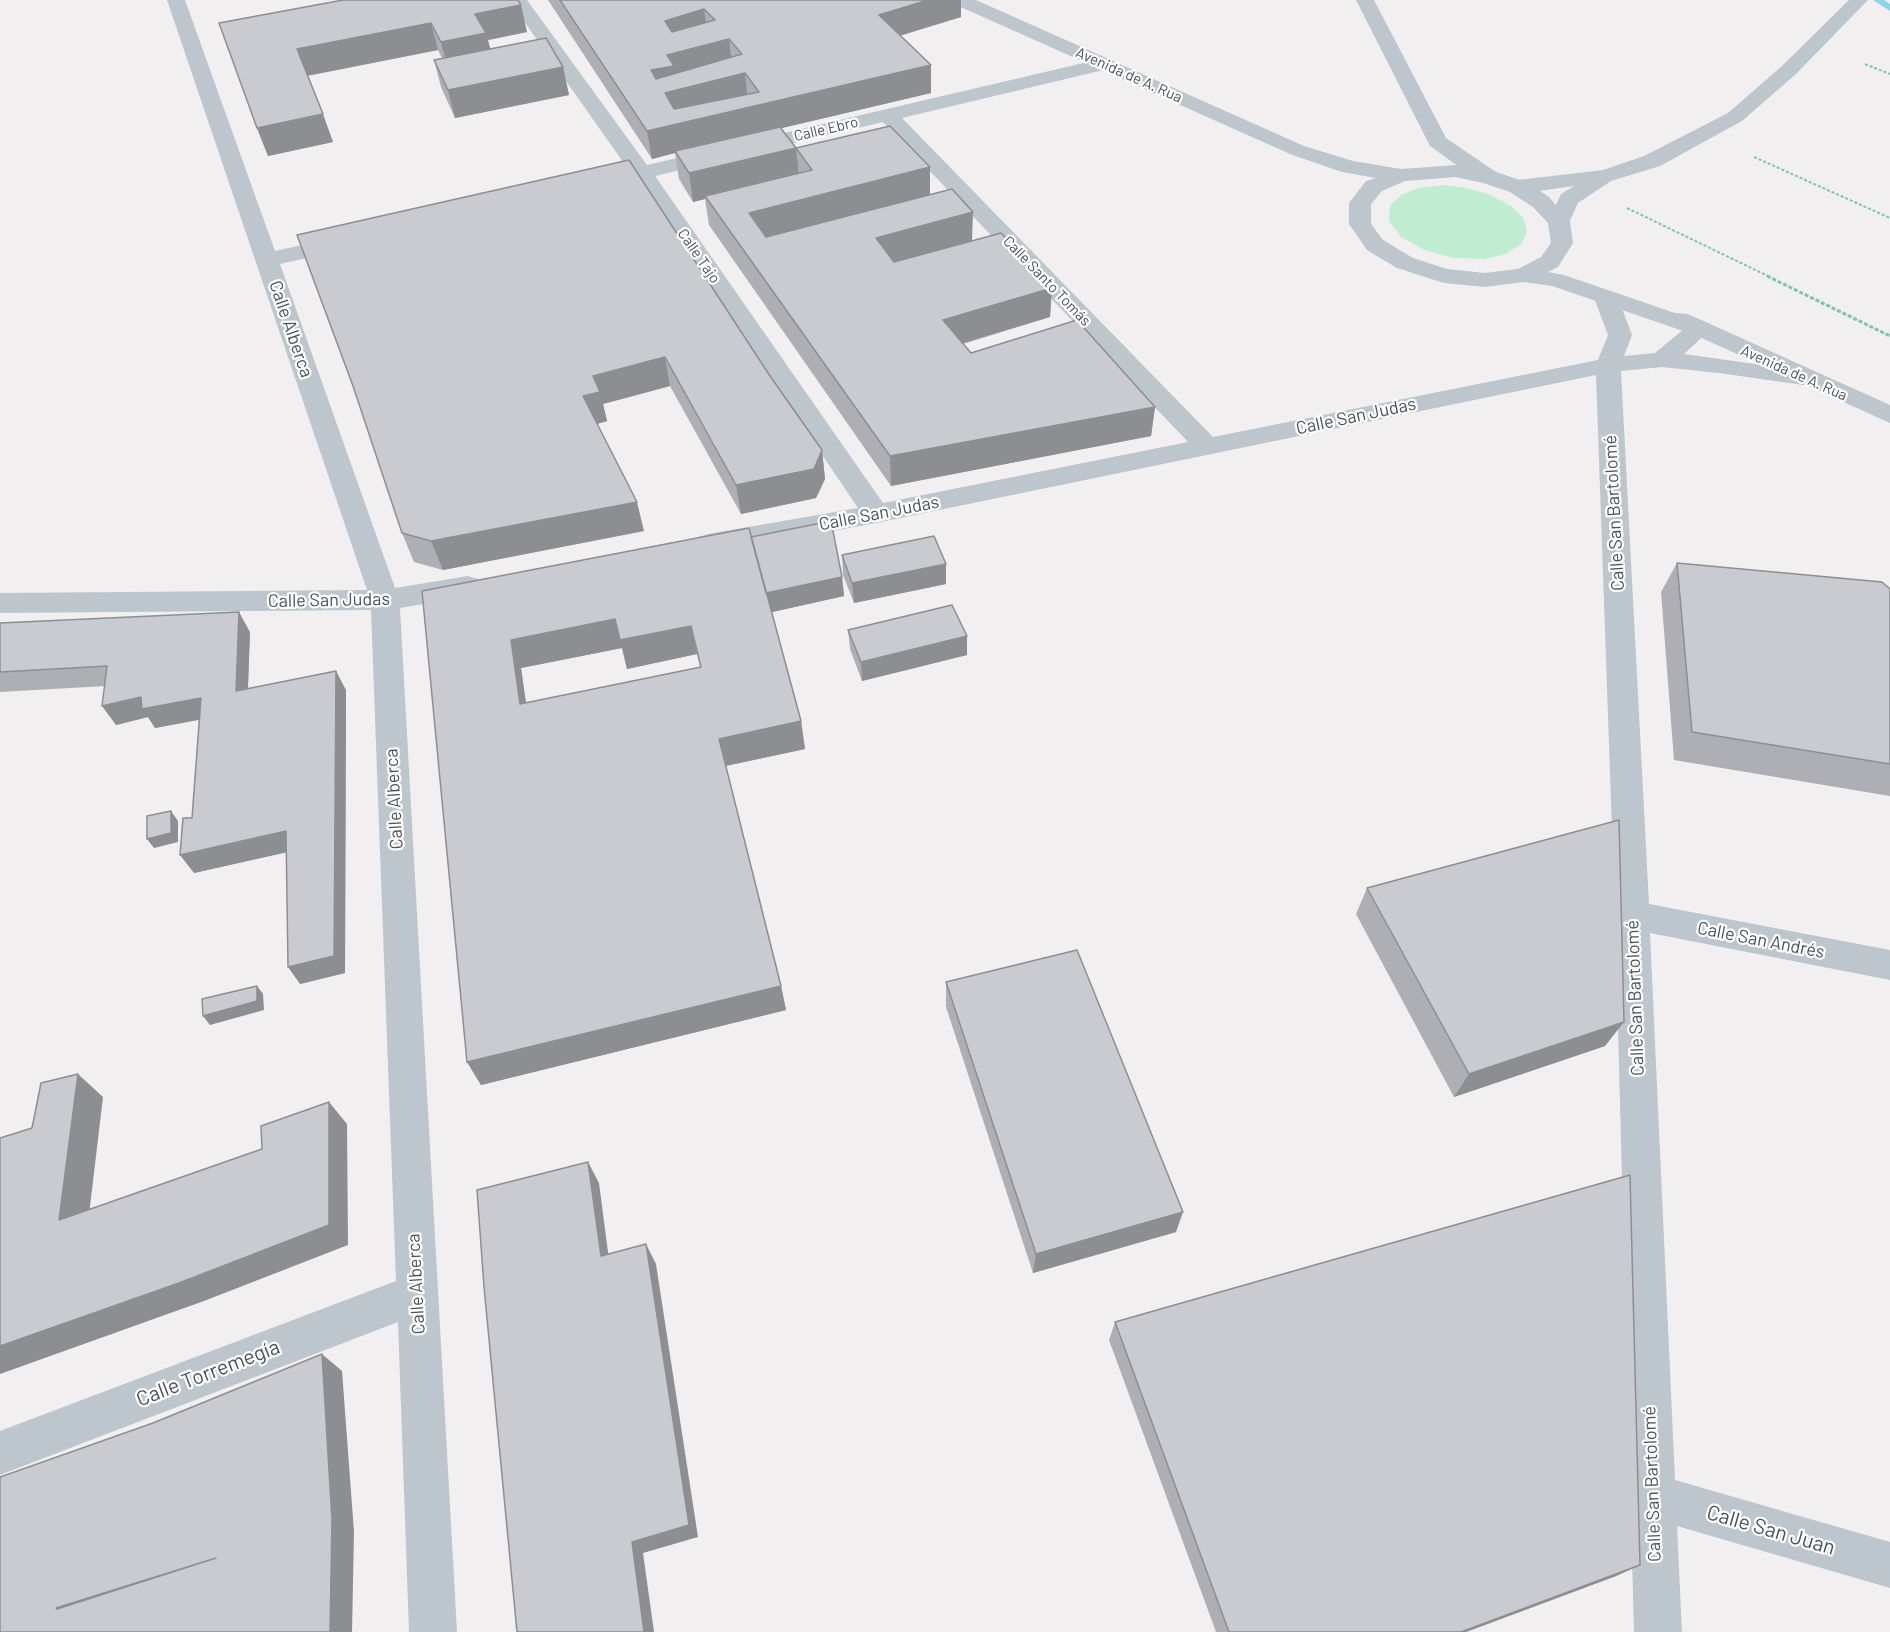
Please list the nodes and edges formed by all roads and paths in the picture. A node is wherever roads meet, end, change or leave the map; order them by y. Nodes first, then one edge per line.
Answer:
1 (176, 0) edge
2 (518, 0) edge
3 (961, 0) edge
4 (1365, 0) edge
5 (1859, 0) edge
6 (1105, 64) junction
7 (1865, 64) dead end
8 (1890, 74) edge
9 (888, 115) junction
10 (1437, 142) junction
11 (1297, 150) junction
12 (1754, 158) dead end
13 (642, 172) junction
14 (1410, 174) junction
15 (1606, 176) junction
16 (1488, 177) junction
17 (1518, 187) junction
18 (573, 189) edge
19 (1360, 203) junction
20 (1627, 208) dead end
21 (1890, 218) edge
22 (369, 236) edge
23 (1571, 248) junction
24 (267, 260) junction
25 (1523, 275) junction
26 (1606, 298) junction
27 (1699, 329) junction
28 (1890, 336) edge
29 (1662, 360) junction
30 (1608, 364) junction
31 (1803, 377) junction
32 (1890, 415) edge
33 (1208, 446) junction
34 (876, 514) junction
35 (678, 549) edge
36 (490, 582) edge
37 (385, 600) junction
38 (0, 603) edge
39 (1632, 915) junction
40 (1890, 965) edge
41 (416, 1294) junction
42 (0, 1453) edge
43 (1653, 1496) junction
44 (1890, 1565) edge
45 (433, 1632) edge
46 (1658, 1632) edge

1 - 24 street, Calle Alberca
2 - 13 street, Calle Tajo
3 - 6 street, Avenida de A. Rua
4 - 10 street
5 - 15 street
6 - 9 street, Calle Ebro
6 - 11 street, Avenida de A. Rua
7 - 8 path
9 - 13 street, Calle Ebro
9 - 33 street, Calle Santo Tomás
10 - 14 street
10 - 16 street
11 - 14 street, Avenida de A. Rua
11 - 19 street, Avenida de A. Rua
12 - 21 path
13 - 18 street, Calle Ebro
13 - 34 street, Calle Tajo
14 - 16 street
14 - 19 street
15 - 17 street
15 - 23 street
16 - 17 street
17 - 23 street, Avenida de A. Rua
19 - 25 street
20 - 28 path
22 - 24 street
23 - 25 street
23 - 27 street, Avenida de A. Rua
24 - 37 street, Calle Alberca
25 - 26 street, Avenida de A. Rua
26 - 27 street, Avenida de A. Rua
26 - 30 street
27 - 29 street
27 - 31 street, Avenida de A. Rua
29 - 30 street, Calle San Judas
29 - 31 street, Calle San Judas
30 - 33 street, Calle San Judas
30 - 39 street, Calle San Bartolomé
31 - 32 street, Avenida de A. Rua
33 - 34 street, Calle San Judas
34 - 35 street, Calle San Judas
36 - 37 street, Calle San Judas
37 - 38 street, Calle San Judas
37 - 41 street, Calle Alberca
39 - 40 street, Calle San Andrés
39 - 43 street, Calle San Bartolomé
41 - 42 street, Calle Torremegía
41 - 45 street, Calle Alberca
43 - 44 street, Calle San Juan
43 - 46 street, Calle San Bartolomé

